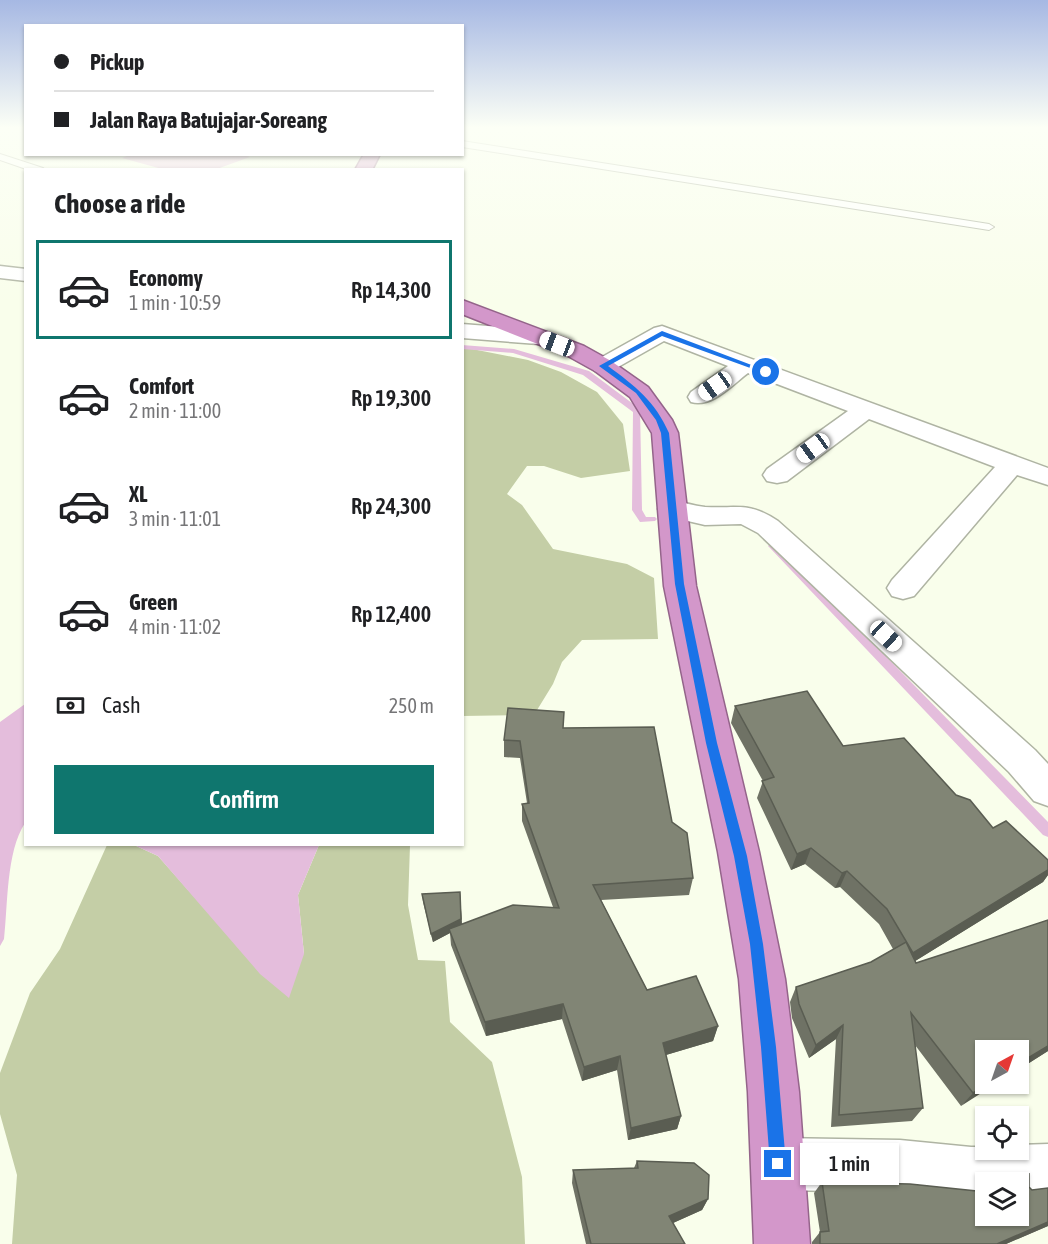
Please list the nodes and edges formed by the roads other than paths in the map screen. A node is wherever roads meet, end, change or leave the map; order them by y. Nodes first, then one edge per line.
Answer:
1 (735, 187) edge
2 (989, 227) dead end
3 (0, 272) edge
4 (24, 274) edge
5 (464, 307) edge
6 (464, 331) edge
7 (538, 337) junction
8 (746, 364) junction
9 (603, 366) junction
10 (699, 397) dead end
11 (867, 409) junction
12 (1012, 464) junction
13 (777, 475) dead end
14 (1048, 477) edge
15 (672, 509) junction
16 (903, 588) dead end
17 (1048, 790) edge
18 (778, 1164) junction
19 (1048, 1170) edge
20 (782, 1244) edge

1 - 2 lane
3 - 4 street
5 - 7 highway
6 - 7 street
7 - 9 highway
8 - 9 street
8 - 10 street
8 - 11 street
9 - 15 highway
11 - 12 street
11 - 13 street
12 - 14 street
12 - 16 street
15 - 17 street
15 - 18 highway
18 - 19 street
18 - 20 highway

